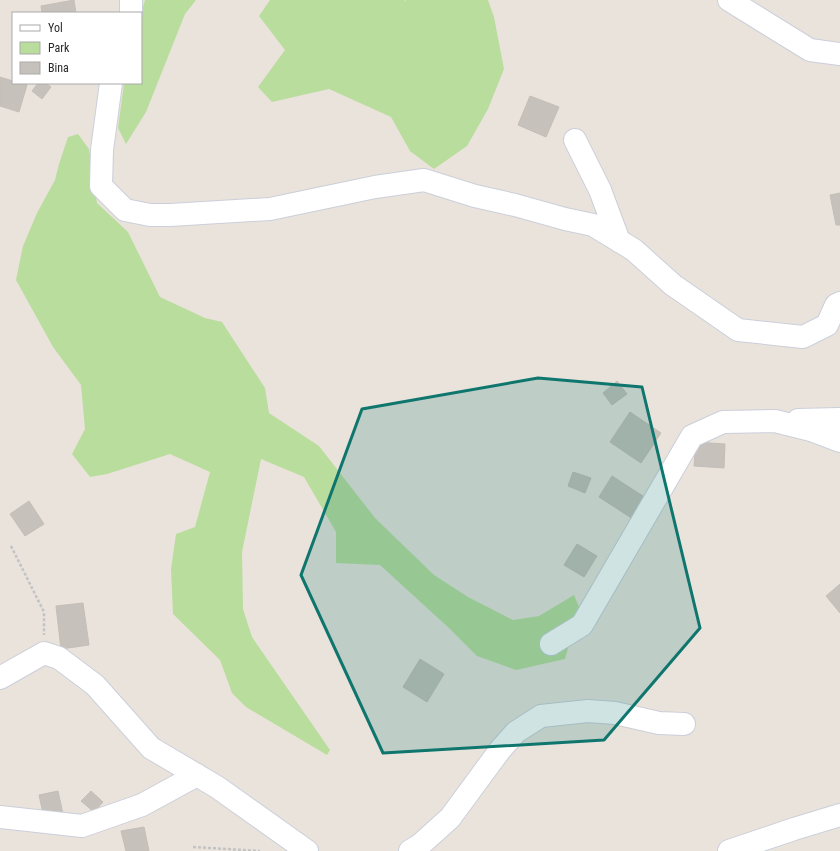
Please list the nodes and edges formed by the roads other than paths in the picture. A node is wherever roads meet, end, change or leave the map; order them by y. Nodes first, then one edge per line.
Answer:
1 (131, 0) edge
2 (729, 0) edge
3 (131, 12) edge
4 (840, 54) edge
5 (111, 84) edge
6 (575, 140) dead end
7 (619, 241) junction
8 (840, 303) edge
9 (833, 327) edge
10 (840, 419) edge
11 (775, 421) junction
12 (840, 441) edge
13 (551, 644) dead end
14 (0, 678) edge
15 (684, 724) dead end
16 (197, 775) junction
17 (840, 815) edge
18 (0, 817) edge
19 (307, 851) edge
20 (410, 851) edge
21 (729, 851) edge

1 - 3 street
2 - 4 street
5 - 7 street
6 - 7 street
7 - 9 street
8 - 9 street
10 - 11 street
11 - 12 street
11 - 13 street
14 - 16 street
15 - 20 street
16 - 18 street
16 - 19 street
17 - 21 street

